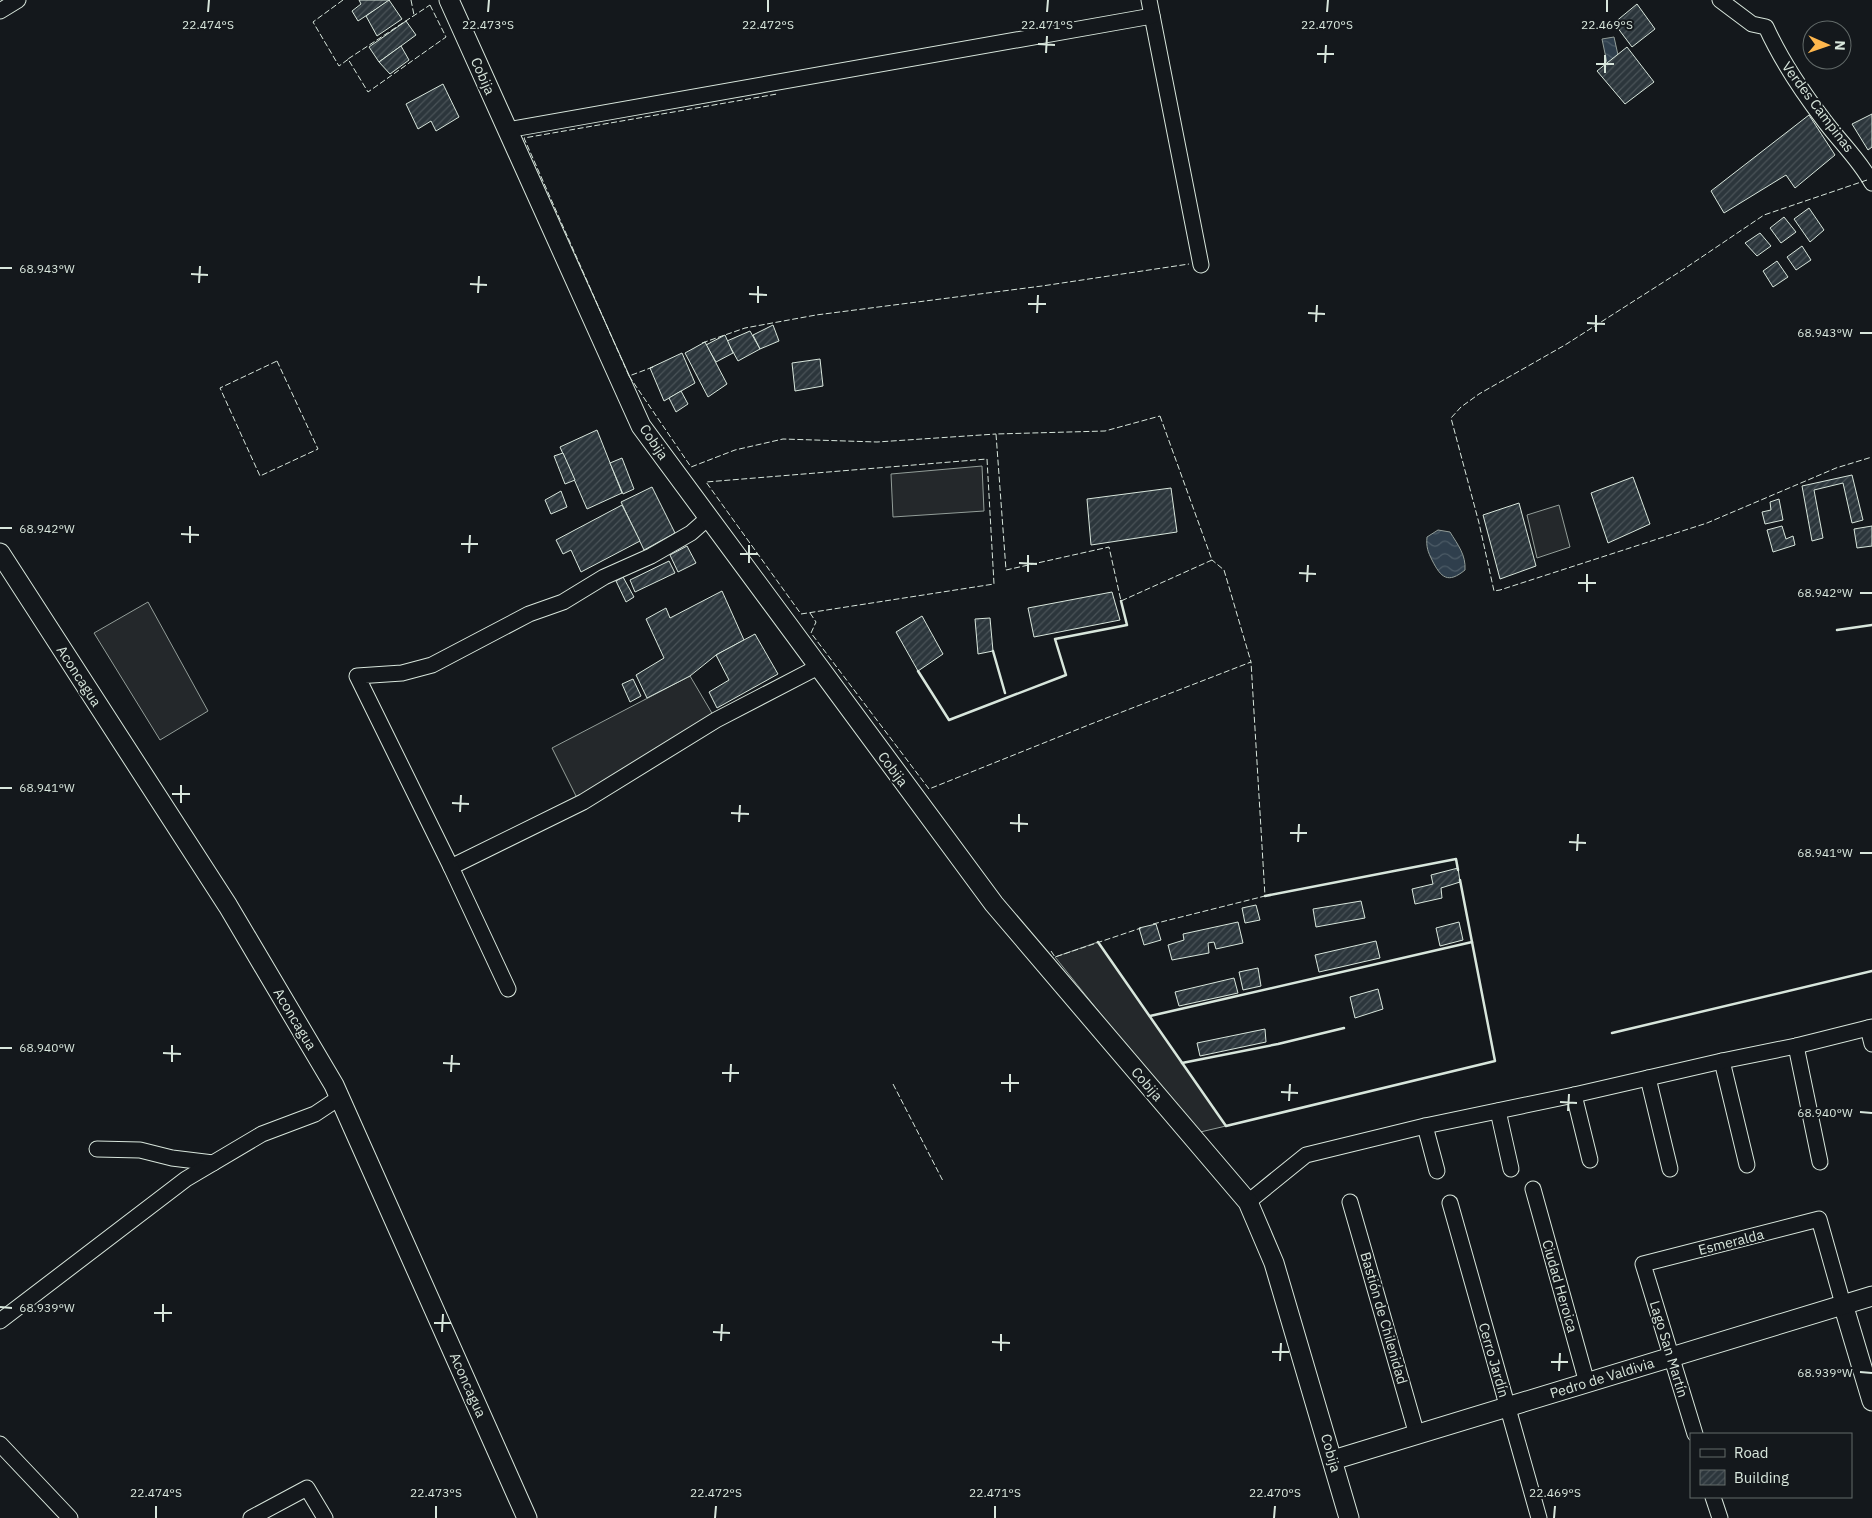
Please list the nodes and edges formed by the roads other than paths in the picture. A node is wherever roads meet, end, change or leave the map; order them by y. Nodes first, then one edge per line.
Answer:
1 (18, 0) edge
2 (450, 0) edge
3 (1149, 0) edge
4 (1720, 0) edge
5 (0, 11) edge
6 (1152, 16) junction
7 (507, 130) junction
8 (1872, 183) edge
9 (1201, 265) dead end
10 (708, 518) junction
11 (0, 553) edge
12 (818, 667) junction
13 (451, 867) junction
14 (508, 989) dead end
15 (1870, 1028) edge
16 (1872, 1044) edge
17 (1796, 1046) junction
18 (1722, 1061) junction
19 (1648, 1078) junction
20 (1574, 1095) junction
21 (339, 1098) junction
22 (1498, 1111) junction
23 (1425, 1126) junction
24 (97, 1149) dead end
25 (1590, 1160) dead end
26 (1820, 1162) dead end
27 (213, 1163) junction
28 (1747, 1165) dead end
29 (1511, 1169) dead end
30 (1670, 1169) dead end
31 (1437, 1171) dead end
32 (1533, 1189) dead end
33 (1248, 1202) junction
34 (1350, 1202) dead end
35 (1450, 1203) dead end
36 (1643, 1264) joint
37 (1872, 1296) edge
38 (1843, 1304) junction
39 (0, 1321) edge
40 (1671, 1356) junction
41 (1587, 1383) junction
42 (1872, 1400) edge
43 (1508, 1407) junction
44 (1695, 1433) edge
45 (1417, 1435) junction
46 (0, 1444) edge
47 (1333, 1460) junction
48 (1714, 1498) edge
49 (70, 1518) edge
50 (251, 1518) edge
51 (325, 1518) edge
52 (527, 1518) edge
53 (1349, 1518) edge
54 (1539, 1518) edge
55 (1720, 1518) edge

1 - 5 street
2 - 7 street, Cobija
3 - 6 street
4 - 8 street, Verdes Campinas
6 - 7 street
6 - 9 street
7 - 10 street, Cobija
10 - 12 street, Cobija
10 - 13 street
11 - 21 street, Aconcagua
12 - 13 street
12 - 33 street, Cobija
13 - 14 street
15 - 16 street
15 - 17 street
17 - 18 street
17 - 26 street
18 - 19 street
18 - 28 street
19 - 20 street
19 - 30 street
20 - 22 street
20 - 25 street
21 - 27 street
21 - 52 street, Aconcagua
22 - 23 street
22 - 29 street
23 - 31 street
23 - 33 street
24 - 27 street
27 - 39 street
32 - 41 street, Ciudad Heroica
33 - 47 street, Cobija
34 - 45 street, Bastión de Chilenidad
35 - 43 street, Cerro Jardín
36 - 38 street, Esmeralda
36 - 40 street, Lago San Martín
37 - 38 street, Pedro de Valdivia
38 - 40 street, Pedro de Valdivia
38 - 42 street
40 - 41 street, Pedro de Valdivia
40 - 44 street, Lago San Martín
41 - 43 street, Pedro de Valdivia
43 - 45 street, Pedro de Valdivia
43 - 54 street, Cerro Jardín
45 - 47 street, Pedro de Valdivia
46 - 49 street
47 - 53 street, Cobija
48 - 55 street
50 - 51 street

